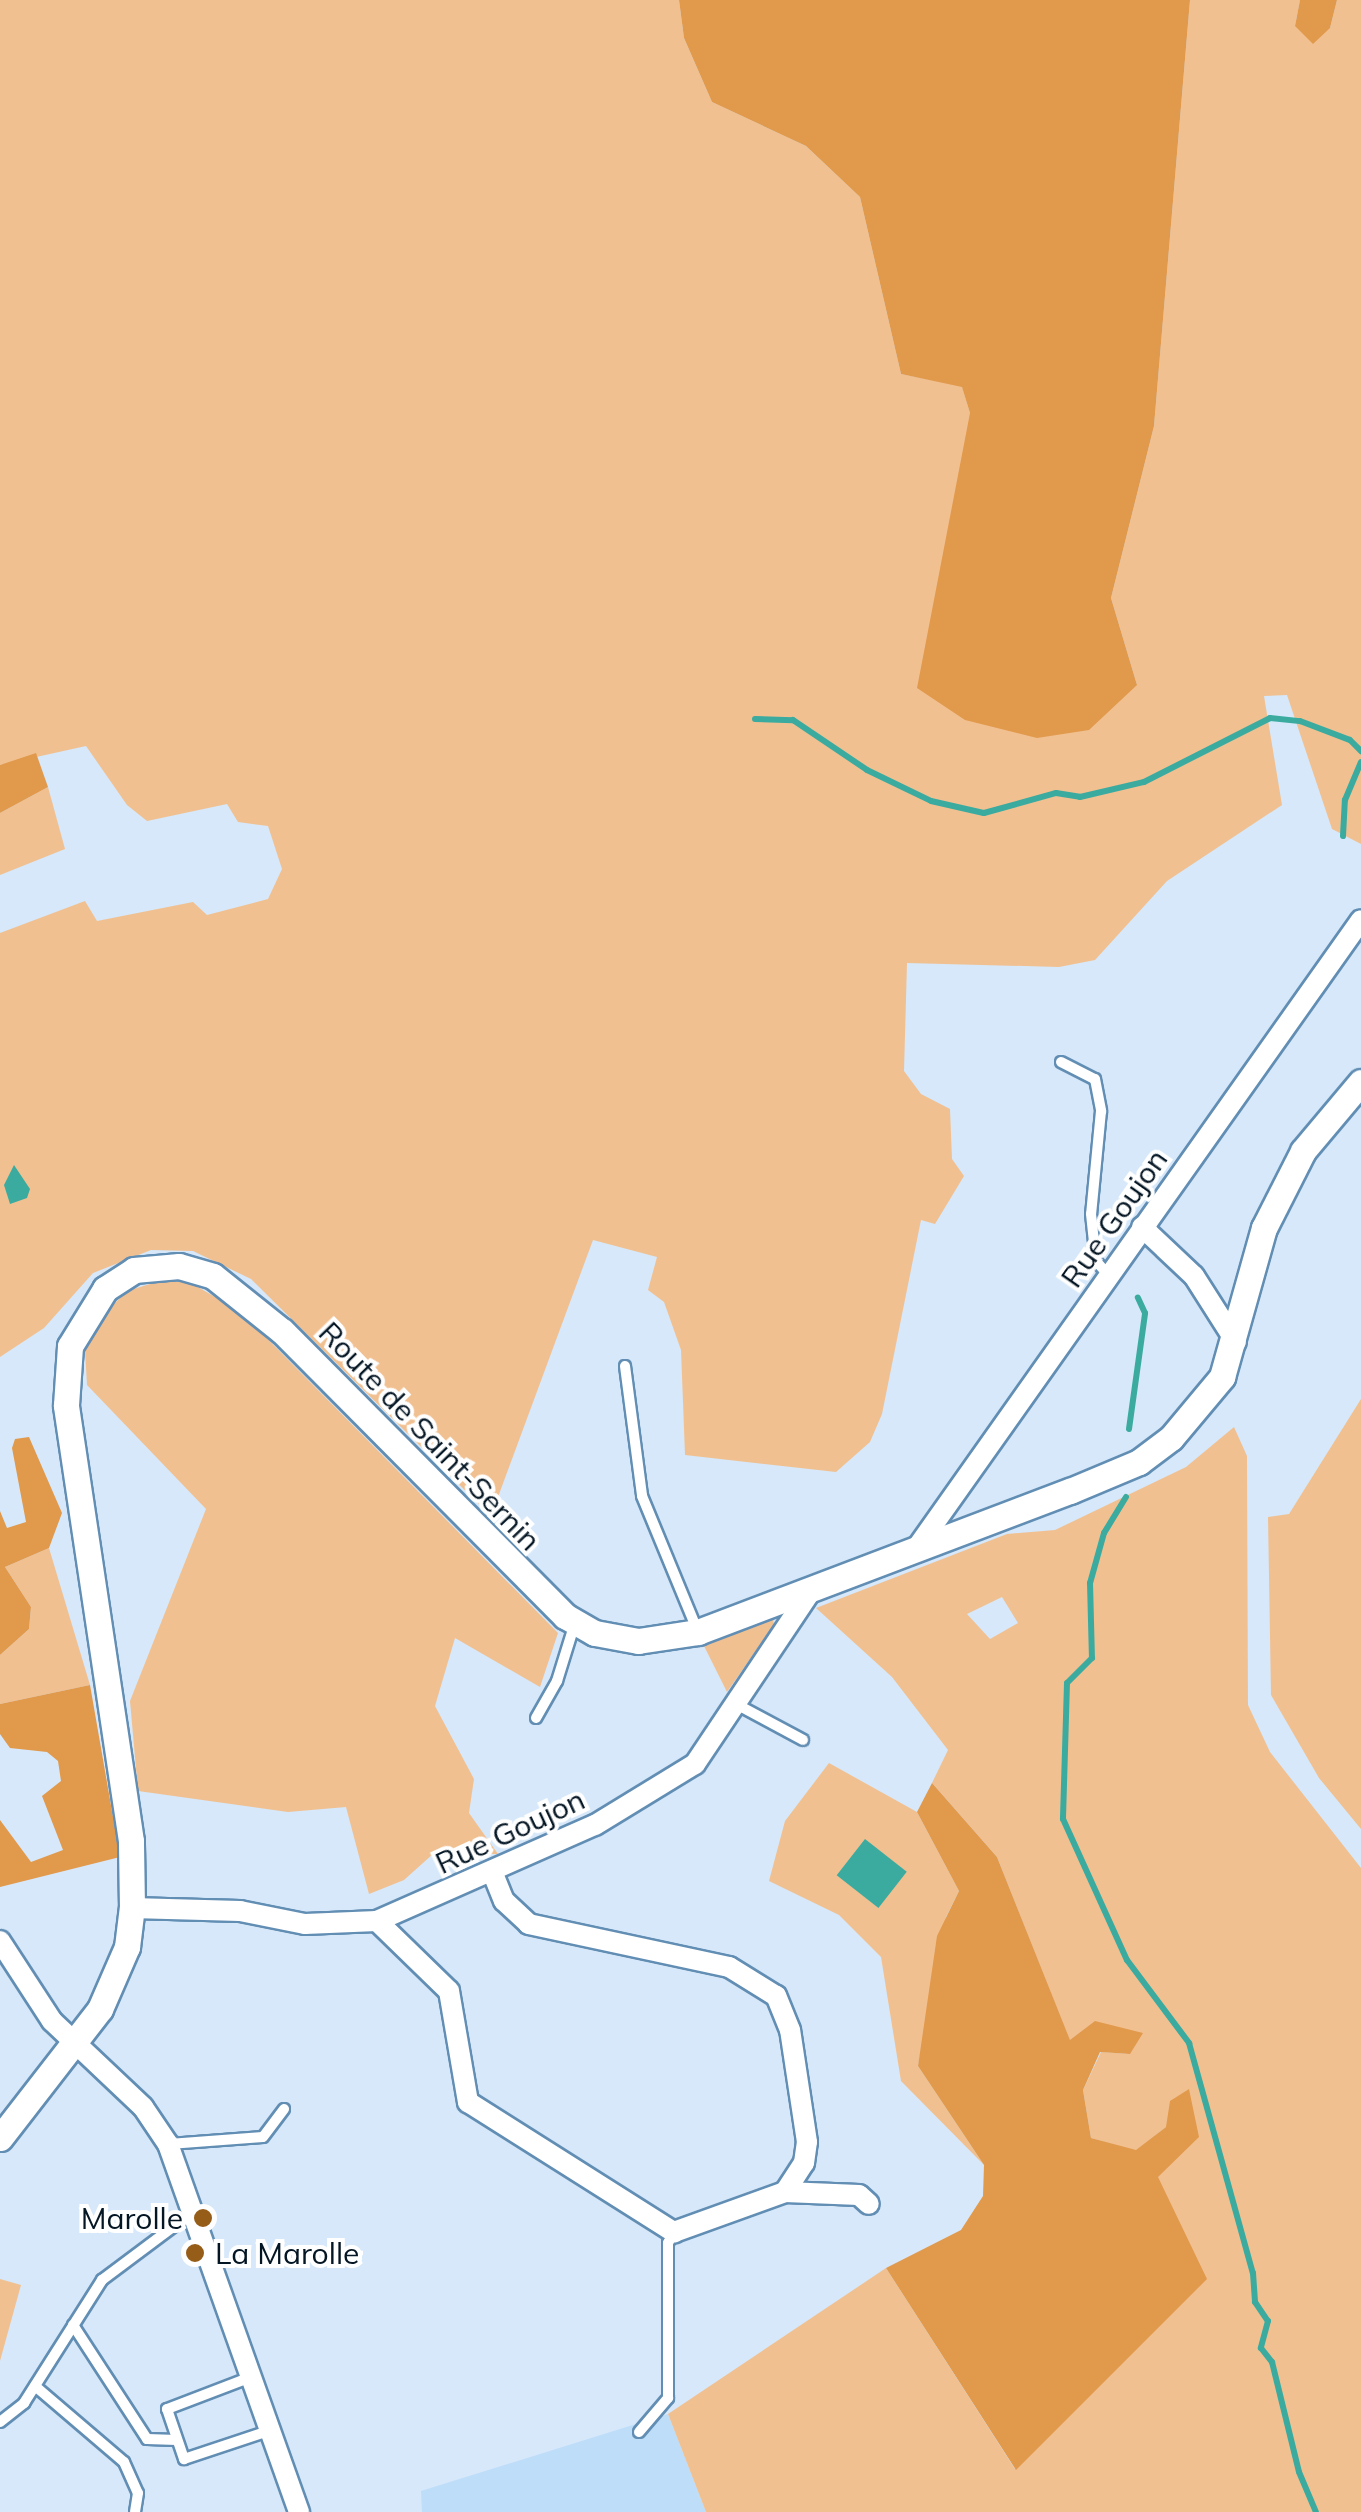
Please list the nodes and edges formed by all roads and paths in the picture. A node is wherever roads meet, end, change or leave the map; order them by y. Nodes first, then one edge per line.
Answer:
1 (1361, 920) edge
2 (1062, 1062) dead end
3 (1361, 1082) edge
4 (1142, 1228) junction
5 (1109, 1277) junction
6 (1236, 1342) junction
7 (625, 1366) dead end
8 (916, 1549) junction
9 (810, 1592) junction
10 (575, 1622) junction
11 (698, 1632) junction
12 (736, 1704) junction
13 (536, 1718) dead end
14 (803, 1740) dead end
15 (492, 1872) junction
16 (132, 1908) junction
17 (377, 1921) junction
18 (0, 1941) edge
19 (74, 2045) junction
20 (284, 2109) dead end
21 (0, 2138) edge
22 (168, 2144) junction
23 (784, 2192) junction
24 (869, 2204) dead end
25 (194, 2211) junction
26 (674, 2232) junction
27 (73, 2325) junction
28 (252, 2377) junction
29 (34, 2386) junction
30 (0, 2422) edge
31 (271, 2430) junction
32 (639, 2432) dead end
33 (177, 2440) junction
34 (135, 2512) edge
35 (299, 2512) edge

1 - 4 street, Rue Goujon
2 - 5 lane
3 - 6 street, Route de Saint-Sernin
4 - 5 street, Rue Goujon
4 - 6 street
5 - 8 street, Rue Goujon
6 - 8 street, Route de Saint-Sernin
7 - 11 lane
8 - 9 street, Route de Saint-Sernin
9 - 11 street, Route de Saint-Sernin
9 - 12 street, Rue Goujon
10 - 11 street, Route de Saint-Sernin
10 - 13 lane
10 - 16 street, Route de Saint-Sernin
12 - 14 lane
12 - 15 street, Rue Goujon
15 - 17 street, Rue Goujon
15 - 23 street
16 - 17 street, Rue Goujon
16 - 19 street, Route de Saint-Sernin
17 - 26 street
18 - 19 street
19 - 21 street, Route de Saint-Sernin
19 - 22 street
20 - 22 lane
22 - 25 street
23 - 24 street
23 - 26 street
25 - 27 lane
25 - 28 street
26 - 32 lane
27 - 29 lane
27 - 33 lane
28 - 31 street
28 - 33 lane
29 - 30 lane
29 - 34 lane
31 - 33 lane
31 - 35 street

